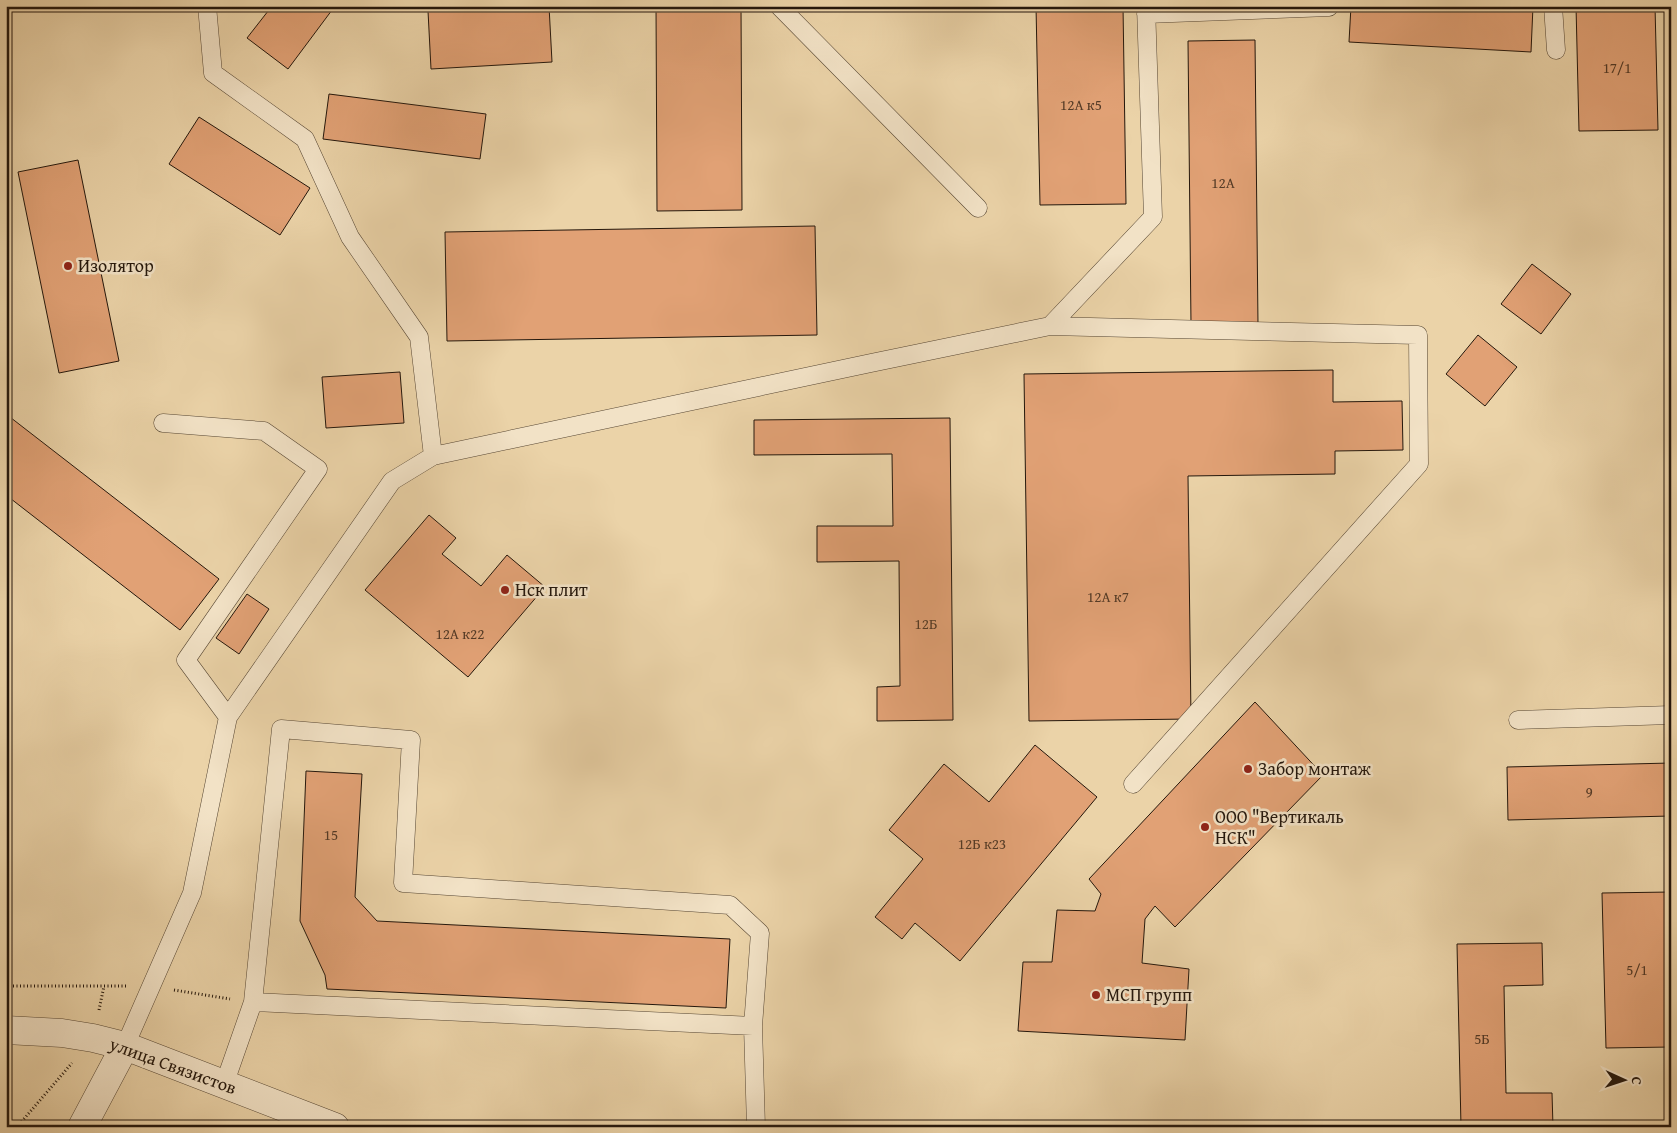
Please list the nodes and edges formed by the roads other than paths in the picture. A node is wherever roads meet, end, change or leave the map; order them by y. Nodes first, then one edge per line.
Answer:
1 (207, 6) edge
2 (779, 6) edge
3 (1553, 6) edge
4 (1329, 7) edge
5 (1146, 10) edge
6 (1556, 50) dead end
7 (978, 208) dead end
8 (1050, 326) junction
9 (163, 423) dead end
10 (433, 456) junction
11 (1671, 715) edge
12 (228, 717) junction
13 (1518, 720) dead end
14 (1133, 784) dead end
15 (253, 1002) junction
16 (753, 1026) junction
17 (6, 1030) edge
18 (125, 1046) junction
19 (224, 1085) junction
20 (294, 1120) edge
21 (82, 1127) edge
22 (335, 1127) edge
23 (756, 1127) edge

1 - 10 lane
2 - 7 lane
3 - 6 lane
4 - 5 lane
5 - 8 lane
8 - 10 lane
8 - 14 lane
9 - 12 lane
10 - 12 lane
11 - 13 lane
12 - 18 lane
15 - 16 lane
15 - 16 lane
15 - 19 lane
16 - 23 lane
17 - 18 street, улица Связистов
18 - 19 street, улица Связистов
18 - 21 street
19 - 20 street, улица Связистов
20 - 22 street, улица Связистов

